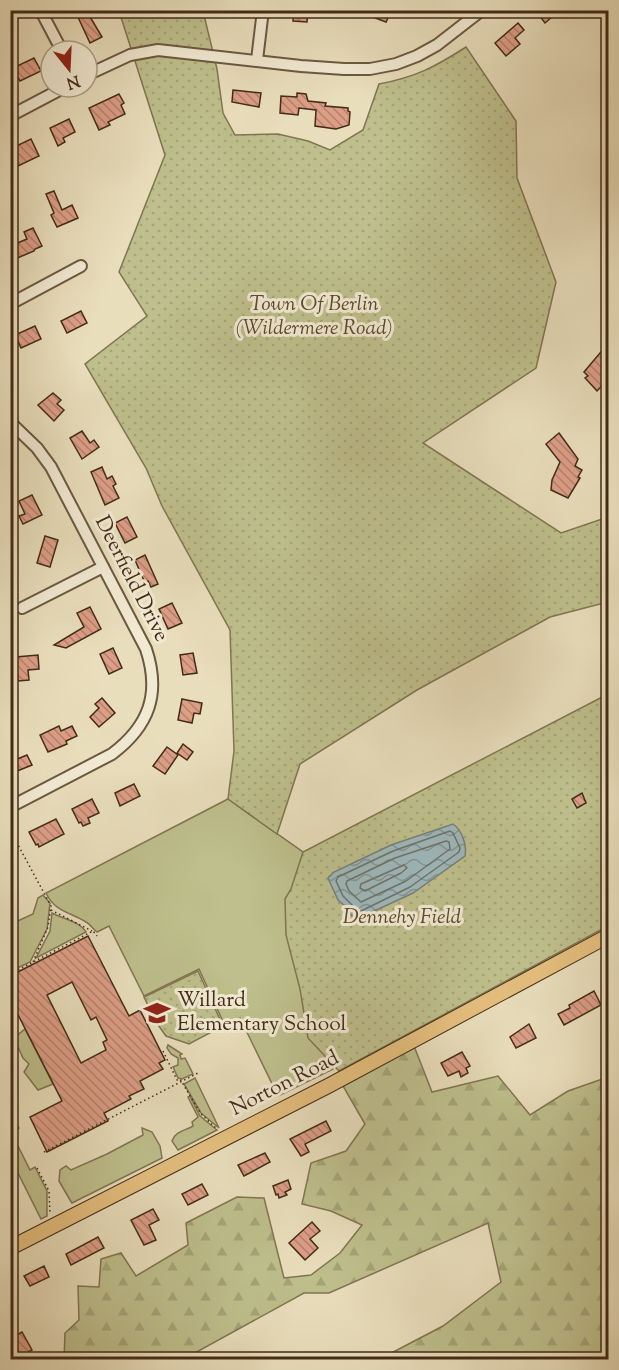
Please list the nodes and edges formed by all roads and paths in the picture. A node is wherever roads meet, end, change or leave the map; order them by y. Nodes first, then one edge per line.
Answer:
1 (42, 10) edge
2 (263, 10) edge
3 (482, 10) edge
4 (56, 39) edge
5 (257, 60) junction
6 (99, 69) edge
7 (42, 99) edge
8 (10, 116) edge
9 (81, 266) dead end
10 (10, 304) edge
11 (10, 422) edge
12 (103, 567) junction
13 (22, 608) dead end
14 (10, 807) edge
15 (10, 830) edge
16 (50, 909) junction
17 (93, 932) junction
18 (97, 936) dead end
19 (609, 936) edge
20 (33, 962) junction
21 (10, 974) edge
22 (163, 1051) dead end
23 (200, 1072) dead end
24 (182, 1082) junction
25 (219, 1130) dead end
26 (44, 1152) dead end
27 (37, 1168) dead end
28 (49, 1216) dead end
29 (10, 1248) edge

1 - 4 street
2 - 5 street
3 - 5 street
5 - 6 street
7 - 8 street
9 - 10 street
11 - 12 street, Deerfield Drive
12 - 13 street
12 - 14 street, Deerfield Drive
15 - 16 path
16 - 17 path
16 - 20 path
17 - 18 path
17 - 20 path
19 - 29 main road, Norton Road
20 - 21 path
22 - 24 path
23 - 24 path
24 - 25 path
24 - 26 path
27 - 28 path

